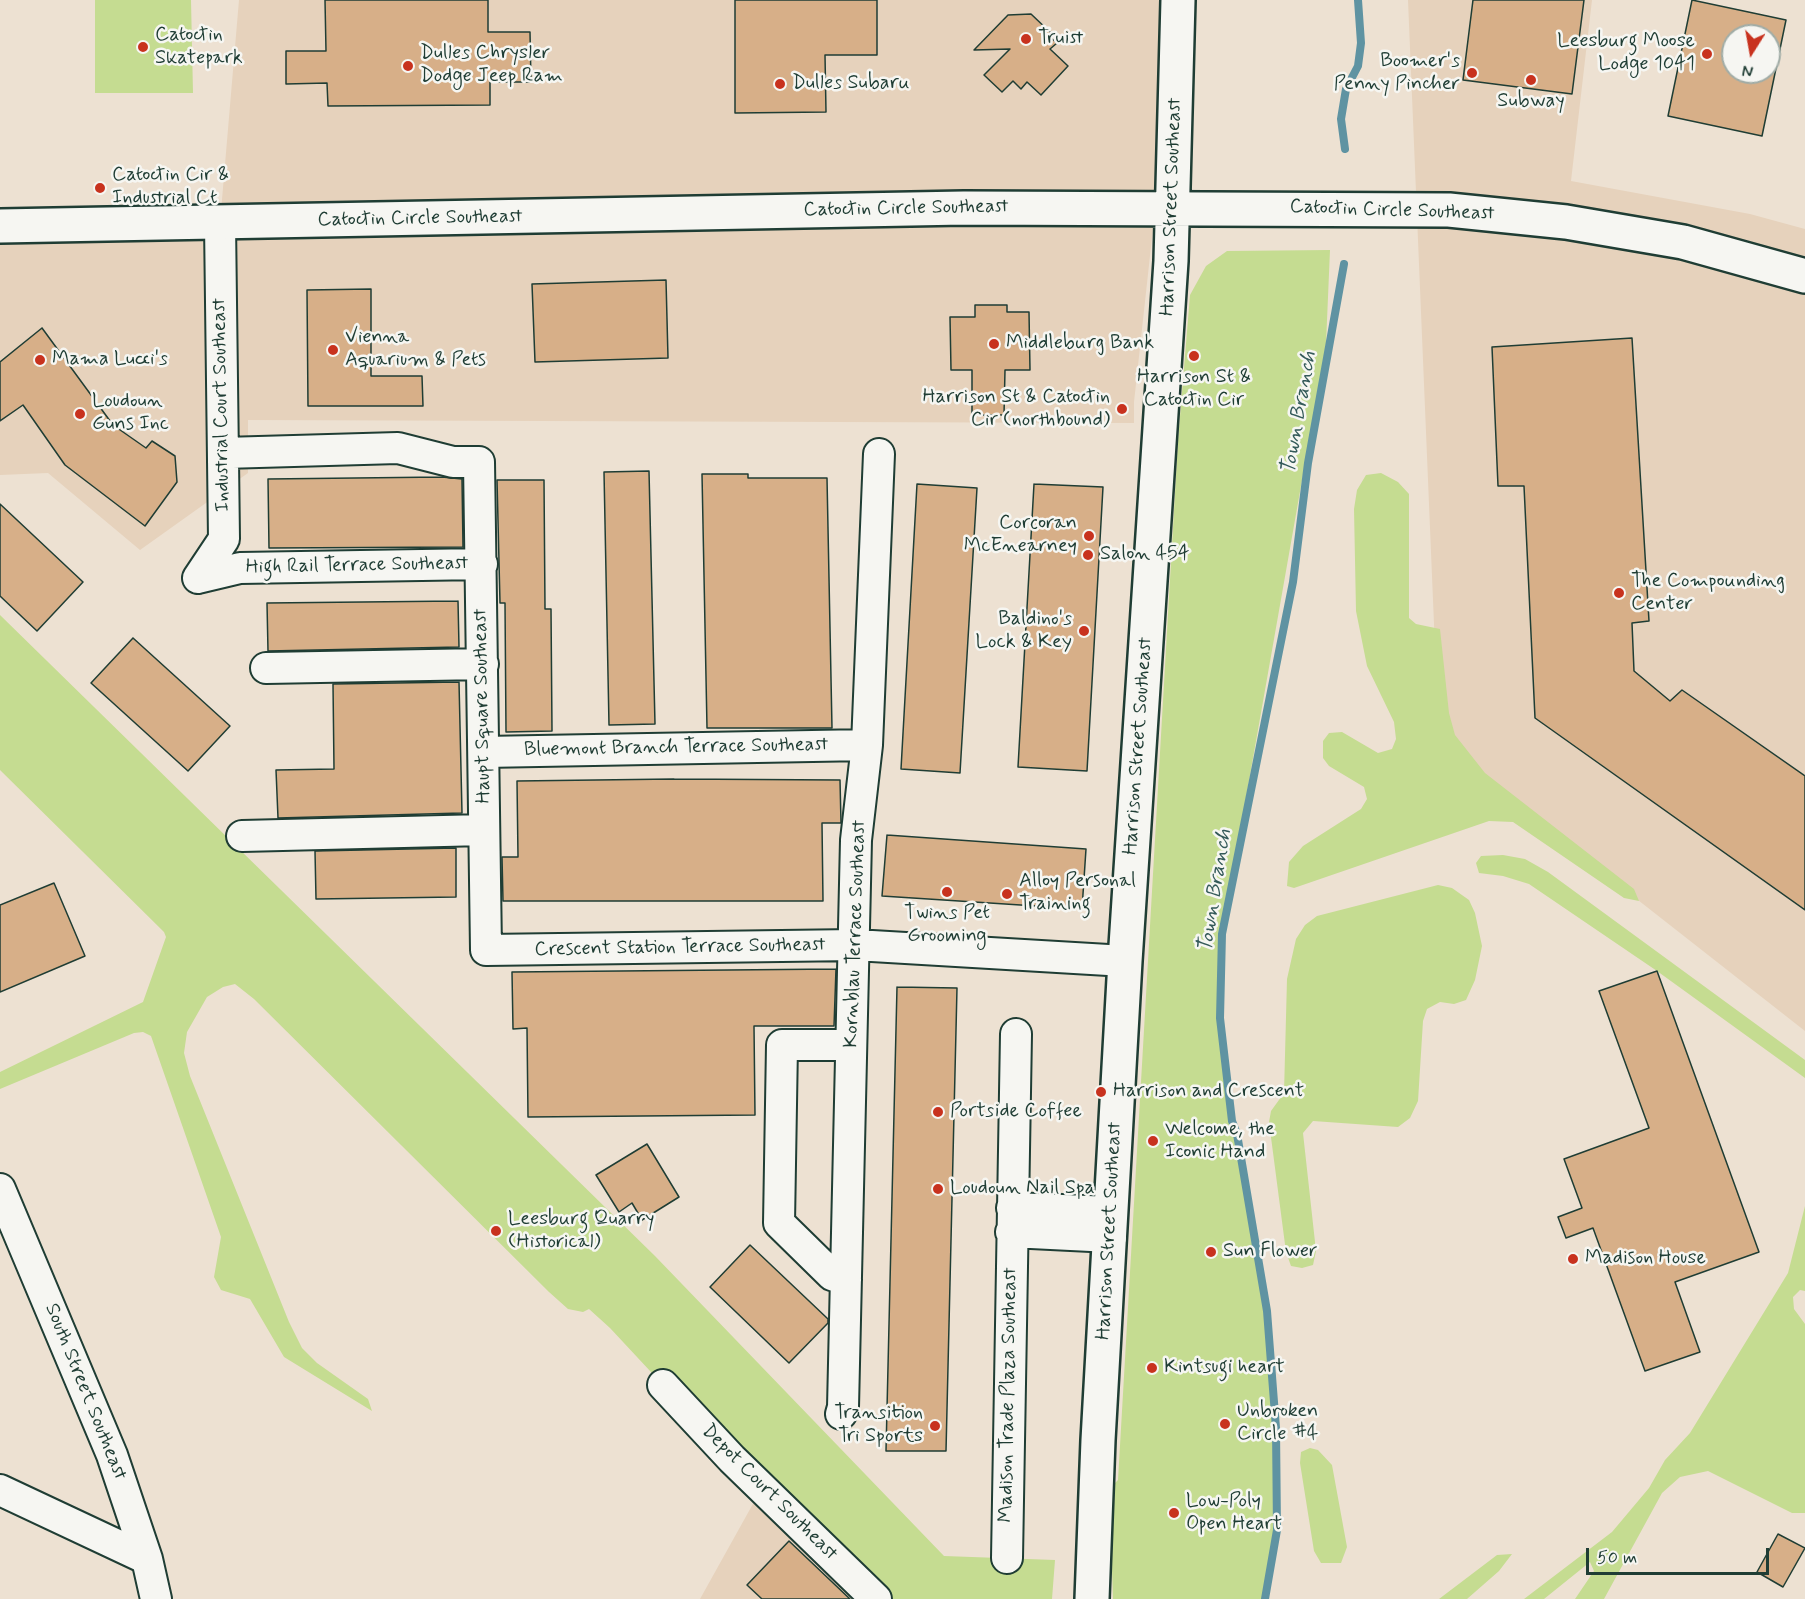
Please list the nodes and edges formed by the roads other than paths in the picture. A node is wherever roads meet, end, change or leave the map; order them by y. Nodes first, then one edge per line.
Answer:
1 (1178, 0) edge
2 (1174, 207) junction
3 (220, 223) junction
4 (0, 226) edge
5 (1805, 276) edge
6 (224, 453) junction
7 (879, 454) dead end
8 (482, 564) junction
9 (198, 579) joint
10 (483, 664) junction
11 (266, 668) dead end
12 (867, 745) junction
13 (484, 752) junction
14 (484, 830) junction
15 (242, 836) dead end
16 (855, 945) junction
17 (486, 950) joint
18 (1125, 961) junction
19 (1016, 1034) dead end
20 (851, 1045) junction
21 (0, 1189) edge
22 (1012, 1220) junction
23 (1112, 1224) junction
24 (846, 1280) junction
25 (663, 1385) dead end
26 (841, 1414) dead end
27 (0, 1490) edge
28 (1007, 1558) dead end
29 (147, 1559) junction
30 (156, 1599) edge
31 (876, 1599) edge
32 (1092, 1599) edge

1 - 2 main road, Harrison Street Southeast
2 - 3 main road, Catoctin Circle Southeast
2 - 5 main road, Catoctin Circle Southeast
2 - 18 main road, Harrison Street Southeast
3 - 4 main road, Catoctin Circle Southeast
3 - 6 street, Industrial Court Southeast
6 - 8 street, Haupt Square Southeast
6 - 9 street, Industrial Court Southeast
7 - 12 street, Kornblau Terrace Southeast
8 - 9 street, High Rail Terrace Southeast
8 - 10 street, Haupt Square Southeast
10 - 11 street
10 - 13 street, Haupt Square Southeast
12 - 13 street, Bluemont Branch Terrace Southeast
12 - 16 street, Kornblau Terrace Southeast
13 - 14 street, Haupt Square Southeast
14 - 15 street
14 - 17 street, Haupt Square Southeast
16 - 17 street, Crescent Station Terrace Southeast
16 - 18 street, Crescent Station Terrace Southeast
16 - 20 street, Kornblau Terrace Southeast
18 - 23 main road, Harrison Street Southeast
19 - 22 street, Madison Trade Plaza Southeast
20 - 24 street, Kornblau Terrace Southeast
20 - 24 street
21 - 29 street, South Street Southeast
22 - 23 street
22 - 28 street, Madison Trade Plaza Southeast
23 - 32 main road, Harrison Street Southeast
24 - 26 street, Kornblau Terrace Southeast
25 - 31 street, Depot Court Southeast
27 - 29 street
29 - 30 street, South Street Southeast

